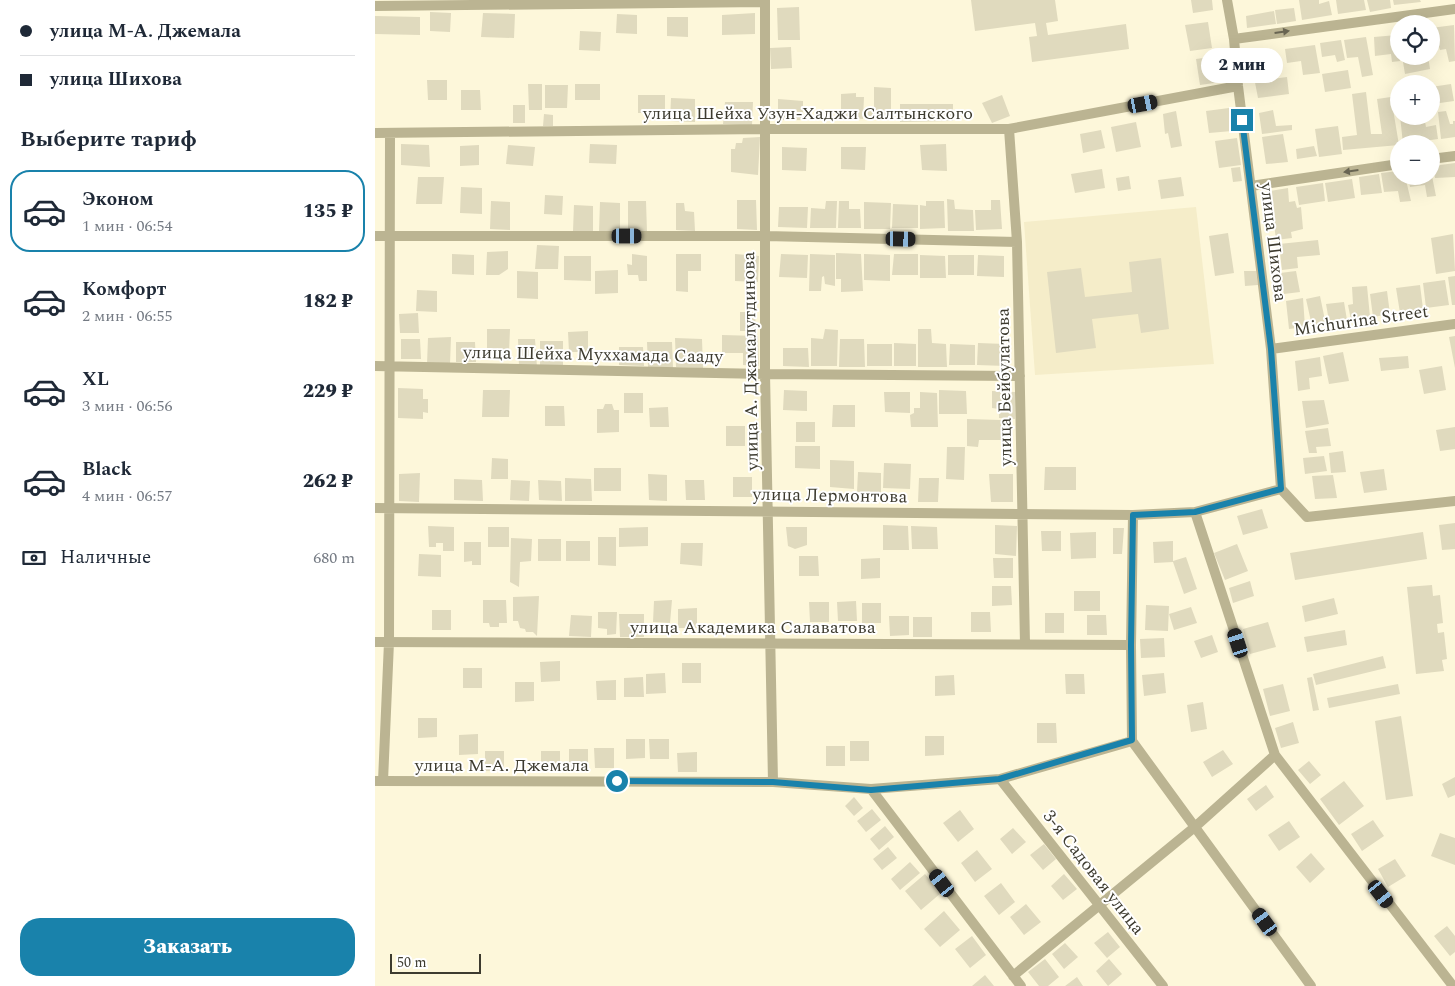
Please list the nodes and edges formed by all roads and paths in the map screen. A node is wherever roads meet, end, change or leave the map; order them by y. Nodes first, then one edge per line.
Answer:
1 (1227, 0) edge
2 (765, 1) edge
3 (375, 6) edge
4 (1455, 9) edge
5 (1234, 39) junction
6 (1238, 86) junction
7 (764, 129) junction
8 (1009, 129) junction
9 (375, 133) edge
10 (390, 133) junction
11 (1455, 156) edge
12 (1440, 158) edge
13 (1390, 165) edge
14 (1251, 186) junction
15 (375, 236) edge
16 (390, 236) junction
17 (766, 236) junction
18 (1017, 242) junction
19 (1455, 324) edge
20 (1271, 349) junction
21 (375, 366) edge
22 (390, 366) junction
23 (765, 374) junction
24 (1020, 376) junction
25 (1281, 489) junction
26 (1455, 501) edge
27 (375, 508) edge
28 (389, 508) junction
29 (769, 510) junction
30 (1195, 512) junction
31 (1022, 513) junction
32 (1133, 515) junction
33 (375, 642) edge
34 (389, 642) junction
35 (771, 644) junction
36 (1025, 644) junction
37 (1131, 645) junction
38 (1132, 740) junction
39 (1275, 756) junction
40 (999, 779) junction
41 (379, 781) edge
42 (773, 782) junction
43 (871, 790) junction
44 (1195, 826) junction
45 (1099, 905) junction
46 (1013, 976) junction
47 (1021, 986) edge
48 (1163, 986) edge
49 (1311, 986) edge
50 (1453, 986) edge

1 - 5 street, улица Шихова
2 - 3 street
2 - 7 street, улица А. Джамалутдинова
5 -> 4 street
5 - 6 street, улица Шихова
6 - 8 street, улица Шейха Узун-Хаджи Салтынского
6 - 14 street, улица Шихова
7 - 8 street, улица Шейха Узун-Хаджи Салтынского
7 - 10 street, улица Шейха Узун-Хаджи Салтынского
7 - 17 street, улица А. Джамалутдинова
8 - 18 street, улица Бейбулатова
9 - 10 street, улица Шейха Узун-Хаджи Салтынского
10 - 16 street
11 - 12 street
13 -> 14 street
14 - 20 street, улица Шихова
15 - 16 street
16 - 17 street
16 - 22 street
17 - 18 street
17 - 23 street, улица А. Джамалутдинова
18 - 24 street, улица Бейбулатова
19 - 20 street, Michurina Street
20 - 25 street, улица Шихова
21 - 22 street, улица Шейха Муххамада Сааду
22 - 23 street, улица Шейха Муххамада Сааду
22 - 28 street
23 - 24 street, улица Шейха Муххамада Сааду
23 - 29 street, улица А. Джамалутдинова
24 - 31 street, улица Бейбулатова
25 - 26 street
25 - 30 street, улица Лермонтова
27 - 28 street, улица Лермонтова
28 - 29 street, улица Лермонтова
28 - 34 street
29 - 31 street, улица Лермонтова
29 - 35 street, улица А. Джамалутдинова
30 - 32 street, улица Лермонтова
30 - 39 street
31 - 32 street, улица Лермонтова
31 - 36 street, улица Бейбулатова
32 - 37 street
33 - 34 street, улица Академика Салаватова
34 - 35 street, улица Академика Салаватова
34 - 41 street
35 - 36 street, улица Академика Салаватова
35 - 42 street, улица А. Джамалутдинова
36 - 37 street, улица Академика Салаватова
37 - 38 street
38 - 40 street, улица М-А. Джемала
38 - 44 street
39 - 44 street
39 - 50 street
40 - 43 street, улица М-А. Джемала
40 - 45 street, 3-я Садовая улица
41 - 42 street, улица М-А. Джемала
42 - 43 street, улица М-А. Джемала
43 - 46 street
44 - 45 street
44 - 49 street
45 - 46 street
45 - 48 street, 3-я Садовая улица
46 - 47 street

